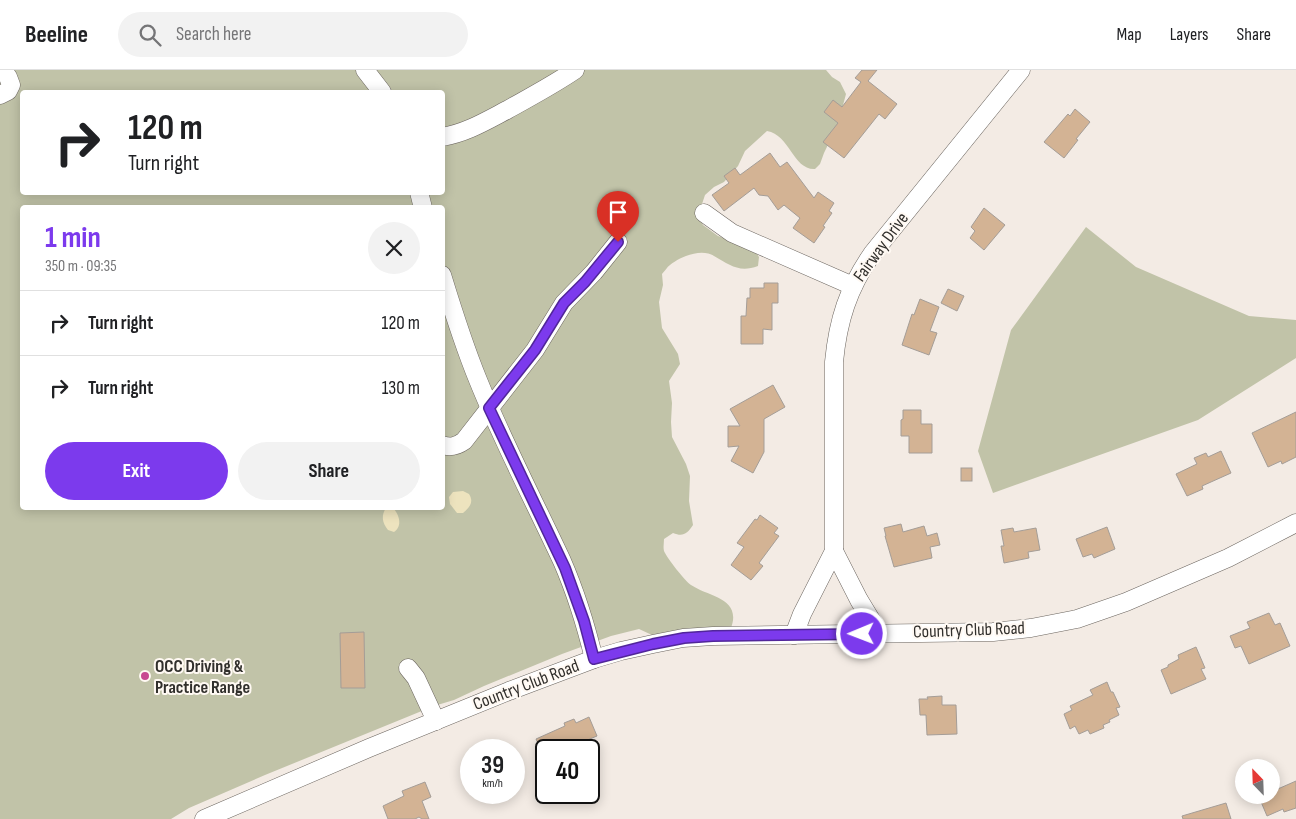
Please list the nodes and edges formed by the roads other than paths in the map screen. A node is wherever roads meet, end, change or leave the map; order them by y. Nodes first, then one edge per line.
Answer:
1 (1, 70) edge
2 (365, 70) edge
3 (574, 70) edge
4 (1021, 70) edge
5 (380, 90) edge
6 (0, 95) edge
7 (445, 136) edge
8 (704, 213) dead end
9 (618, 242) dead end
10 (445, 285) edge
11 (853, 286) junction
12 (489, 408) junction
13 (445, 446) edge
14 (1296, 523) edge
15 (834, 551) junction
16 (878, 633) junction
17 (794, 635) junction
18 (594, 659) junction
19 (408, 668) dead end
20 (436, 721) junction
21 (204, 819) edge

1 - 6 street
2 - 5 street
3 - 7 street
4 - 11 street, Fairway Drive
8 - 11 street
9 - 12 street
10 - 12 street
11 - 15 street, Fairway Drive
12 - 13 street
12 - 18 street
14 - 16 street, Country Club Road
15 - 16 street, Fairway Drive
15 - 17 street, Fairway Drive
16 - 17 street, Country Club Road
17 - 18 street, Country Club Road
18 - 20 street, Country Club Road
19 - 20 street
20 - 21 street, Country Club Road

